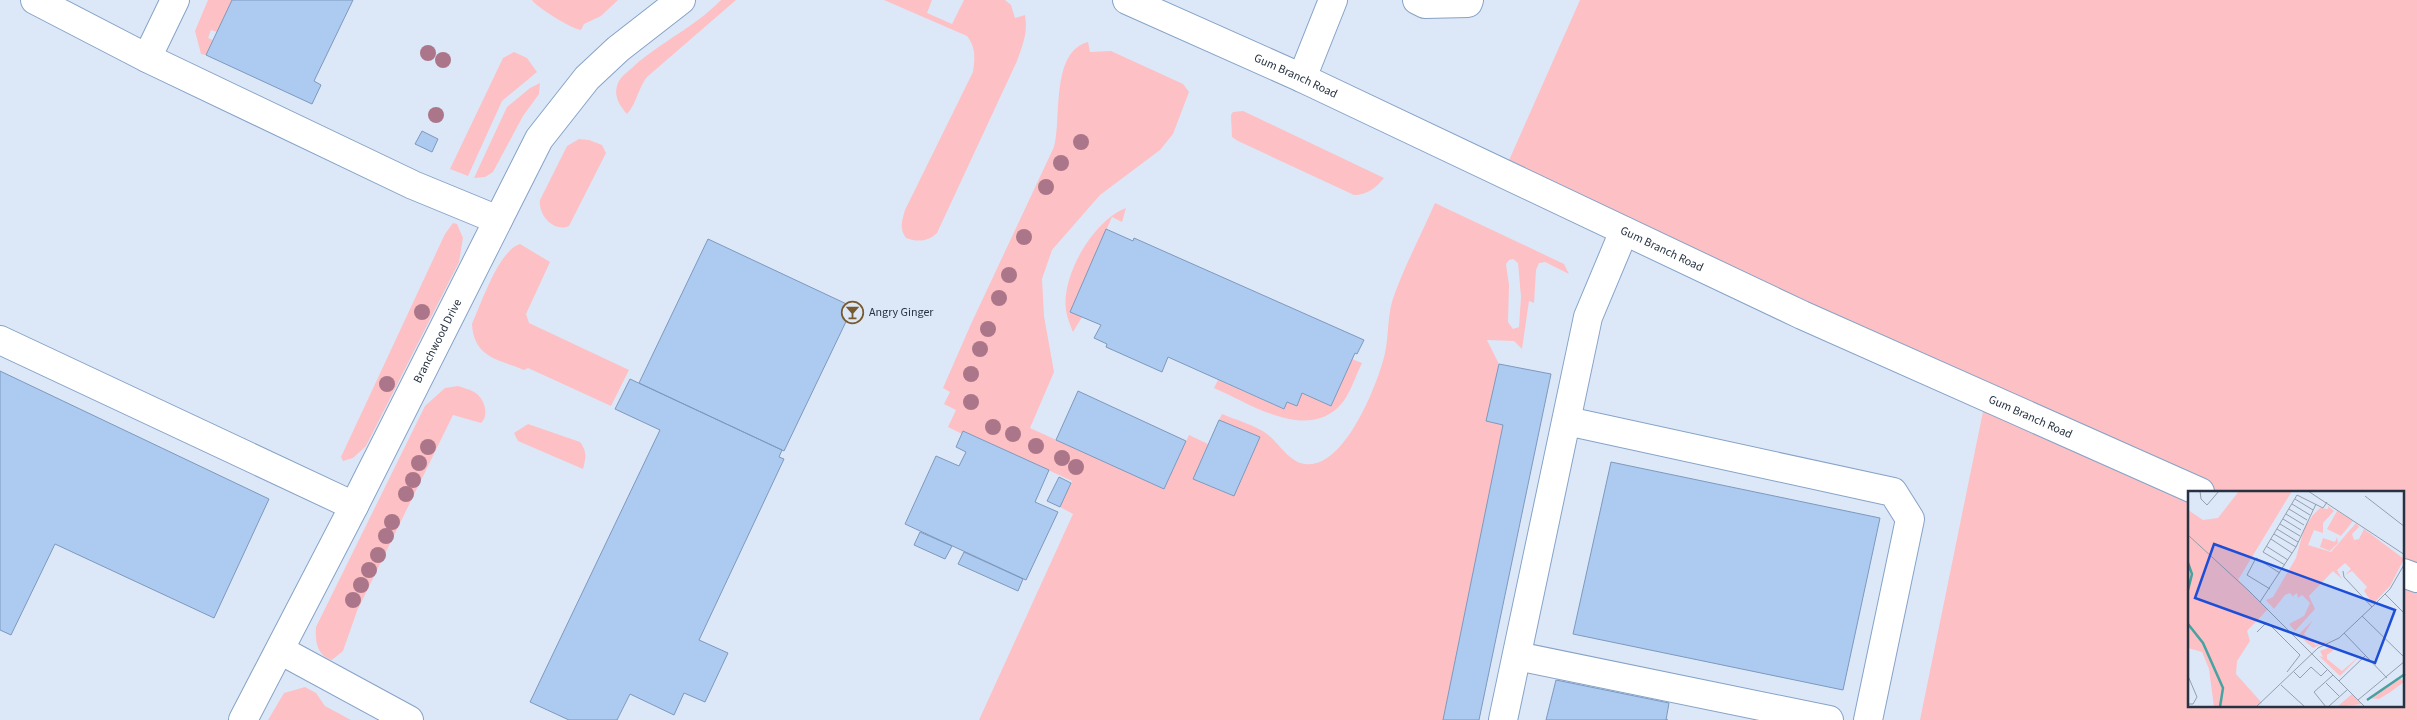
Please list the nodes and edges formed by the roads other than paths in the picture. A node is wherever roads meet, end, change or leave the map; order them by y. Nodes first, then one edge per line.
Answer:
1 (35, 0) edge
2 (175, 0) edge
3 (681, 0) edge
4 (1127, 0) edge
5 (1333, 0) edge
6 (1417, 0) edge
7 (1469, 0) edge
8 (147, 58) junction
9 (1302, 78) junction
10 (498, 220) junction
11 (1624, 231) junction
12 (0, 340) edge
13 (1567, 421) junction
14 (2198, 491) edge
15 (354, 506) junction
16 (2404, 573) edge
17 (2417, 578) edge
18 (280, 650) junction
19 (1517, 656) junction
20 (243, 720) edge
21 (409, 720) edge
22 (1503, 720) edge
23 (1830, 720) edge
24 (1868, 720) edge

1 - 8 main road
2 - 8 main road
3 - 10 main road, Branchwood Drive
4 - 9 main road, Gum Branch Road
5 - 9 main road
6 - 7 main road
8 - 10 main road
9 - 11 main road, Gum Branch Road
10 - 15 main road, Branchwood Drive
11 - 13 main road
11 - 14 main road, Gum Branch Road
12 - 15 main road
13 - 19 main road
13 - 24 main road
15 - 18 main road, Branchwood Drive
16 - 17 main road
18 - 20 main road, Branchwood Drive
18 - 21 main road
19 - 22 main road
19 - 23 main road

